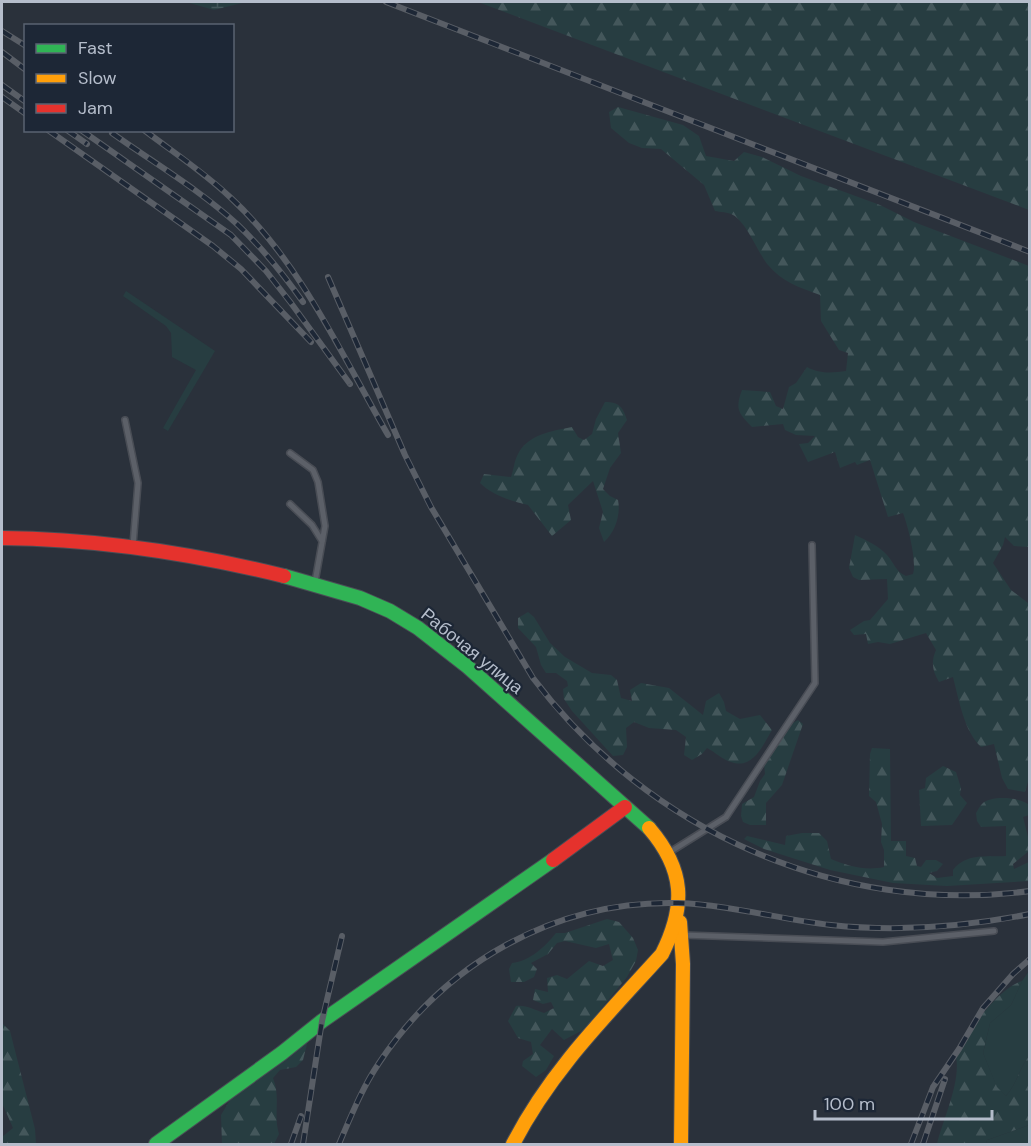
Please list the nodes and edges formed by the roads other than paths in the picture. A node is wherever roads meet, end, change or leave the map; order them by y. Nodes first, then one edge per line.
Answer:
1 (125, 420) dead end
2 (290, 453) dead end
3 (290, 504) dead end
4 (2, 538) edge
5 (322, 543) junction
6 (812, 545) dead end
7 (132, 546) junction
8 (315, 583) junction
9 (626, 807) junction
10 (669, 853) junction
11 (680, 913) junction
12 (994, 932) dead end
13 (680, 935) junction
14 (156, 1144) edge
15 (513, 1144) edge
16 (681, 1144) edge

1 - 7 lane
2 - 5 lane
3 - 5 lane
4 - 7 street, Рабочая улица
5 - 8 lane
6 - 10 lane
7 - 8 street, Рабочая улица
8 - 9 street, Рабочая улица
9 - 10 street, Рабочая улица
9 - 14 street
10 - 11 street, Рабочая улица
11 - 13 street, Рабочая улица
11 - 15 street, Рабочая улица
12 - 13 lane
13 - 16 street, Рабочая улица

